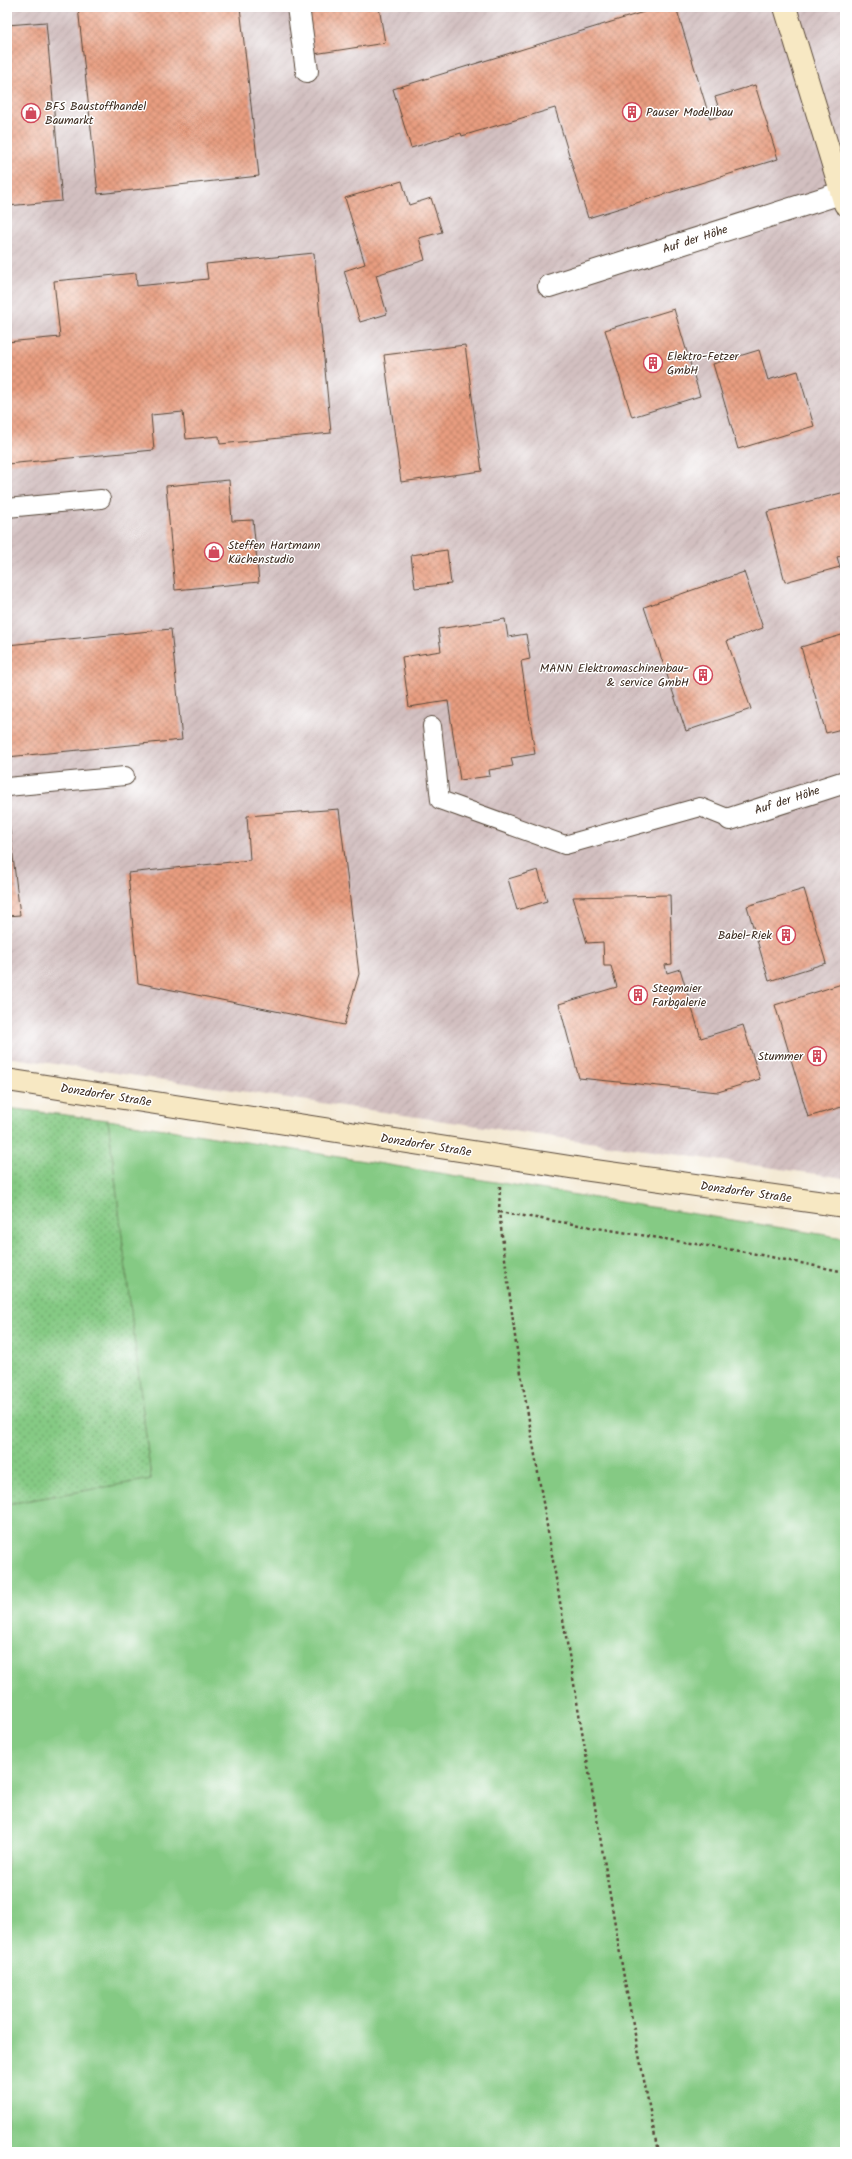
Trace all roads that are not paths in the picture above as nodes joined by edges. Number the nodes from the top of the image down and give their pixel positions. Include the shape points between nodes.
1 (298, 7) edge
2 (785, 7) edge
3 (307, 71) dead end
4 (843, 198) edge
5 (549, 286) dead end
6 (101, 499) dead end
7 (7, 508) edge
8 (432, 726) dead end
9 (125, 776) dead end
10 (845, 782) edge
11 (7, 787) edge
12 (730, 819) joint
13 (7, 1080) edge
14 (845, 1206) edge

1 - 3 street
2 - 4 main road, Auf der Höhe
4 - 5 street, Auf der Höhe
6 - 7 lane
8 - 12 lane via 440,800 565,845 700,807
9 - 11 lane
10 - 12 street, Auf der Höhe
13 - 14 main road, Donzdorfer Straße

